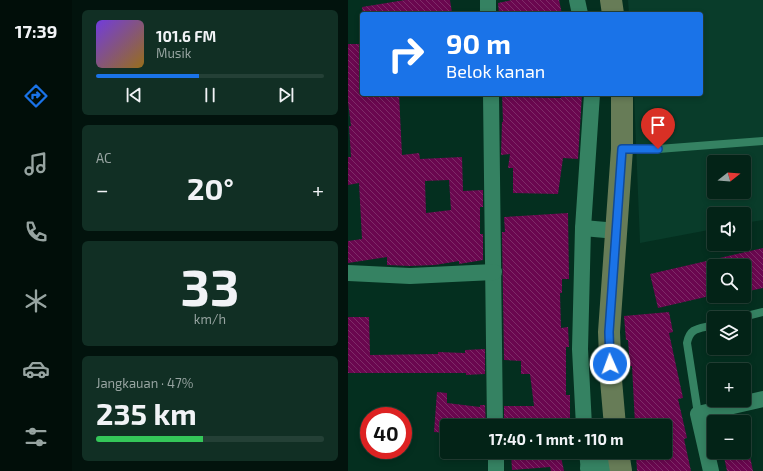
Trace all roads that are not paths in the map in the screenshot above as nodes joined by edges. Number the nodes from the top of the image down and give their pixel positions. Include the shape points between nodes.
1 (488, 0) edge
2 (577, 0) edge
3 (610, 0) edge
4 (488, 12) edge
5 (580, 12) edge
6 (613, 12) edge
7 (491, 96) edge
8 (592, 96) edge
9 (622, 96) edge
10 (763, 141) edge
11 (622, 149) junction
12 (585, 228) junction
13 (613, 230) junction
14 (494, 272) junction
15 (348, 273) edge
16 (763, 312) edge
17 (751, 315) edge
18 (707, 327) edge
19 (763, 399) edge
20 (698, 414) junction
21 (495, 419) edge
22 (584, 419) edge
23 (614, 419) edge
24 (496, 459) edge
25 (619, 462) edge
26 (590, 464) edge
27 (496, 471) edge
28 (711, 471) edge

1 - 4 street
2 - 5 street
3 - 6 street
7 - 14 street
8 - 12 street
9 - 11 street
10 - 11 lane via 658,149
11 - 13 street
12 - 13 street
12 - 22 street via 580,349
13 - 23 street via 609,332
14 - 15 street via 410,276
14 - 21 street
16 - 17 lane
18 - 20 lane via 692,331 688,335 687,343
19 - 20 street
20 - 28 street
24 - 27 street
25 - 26 street

